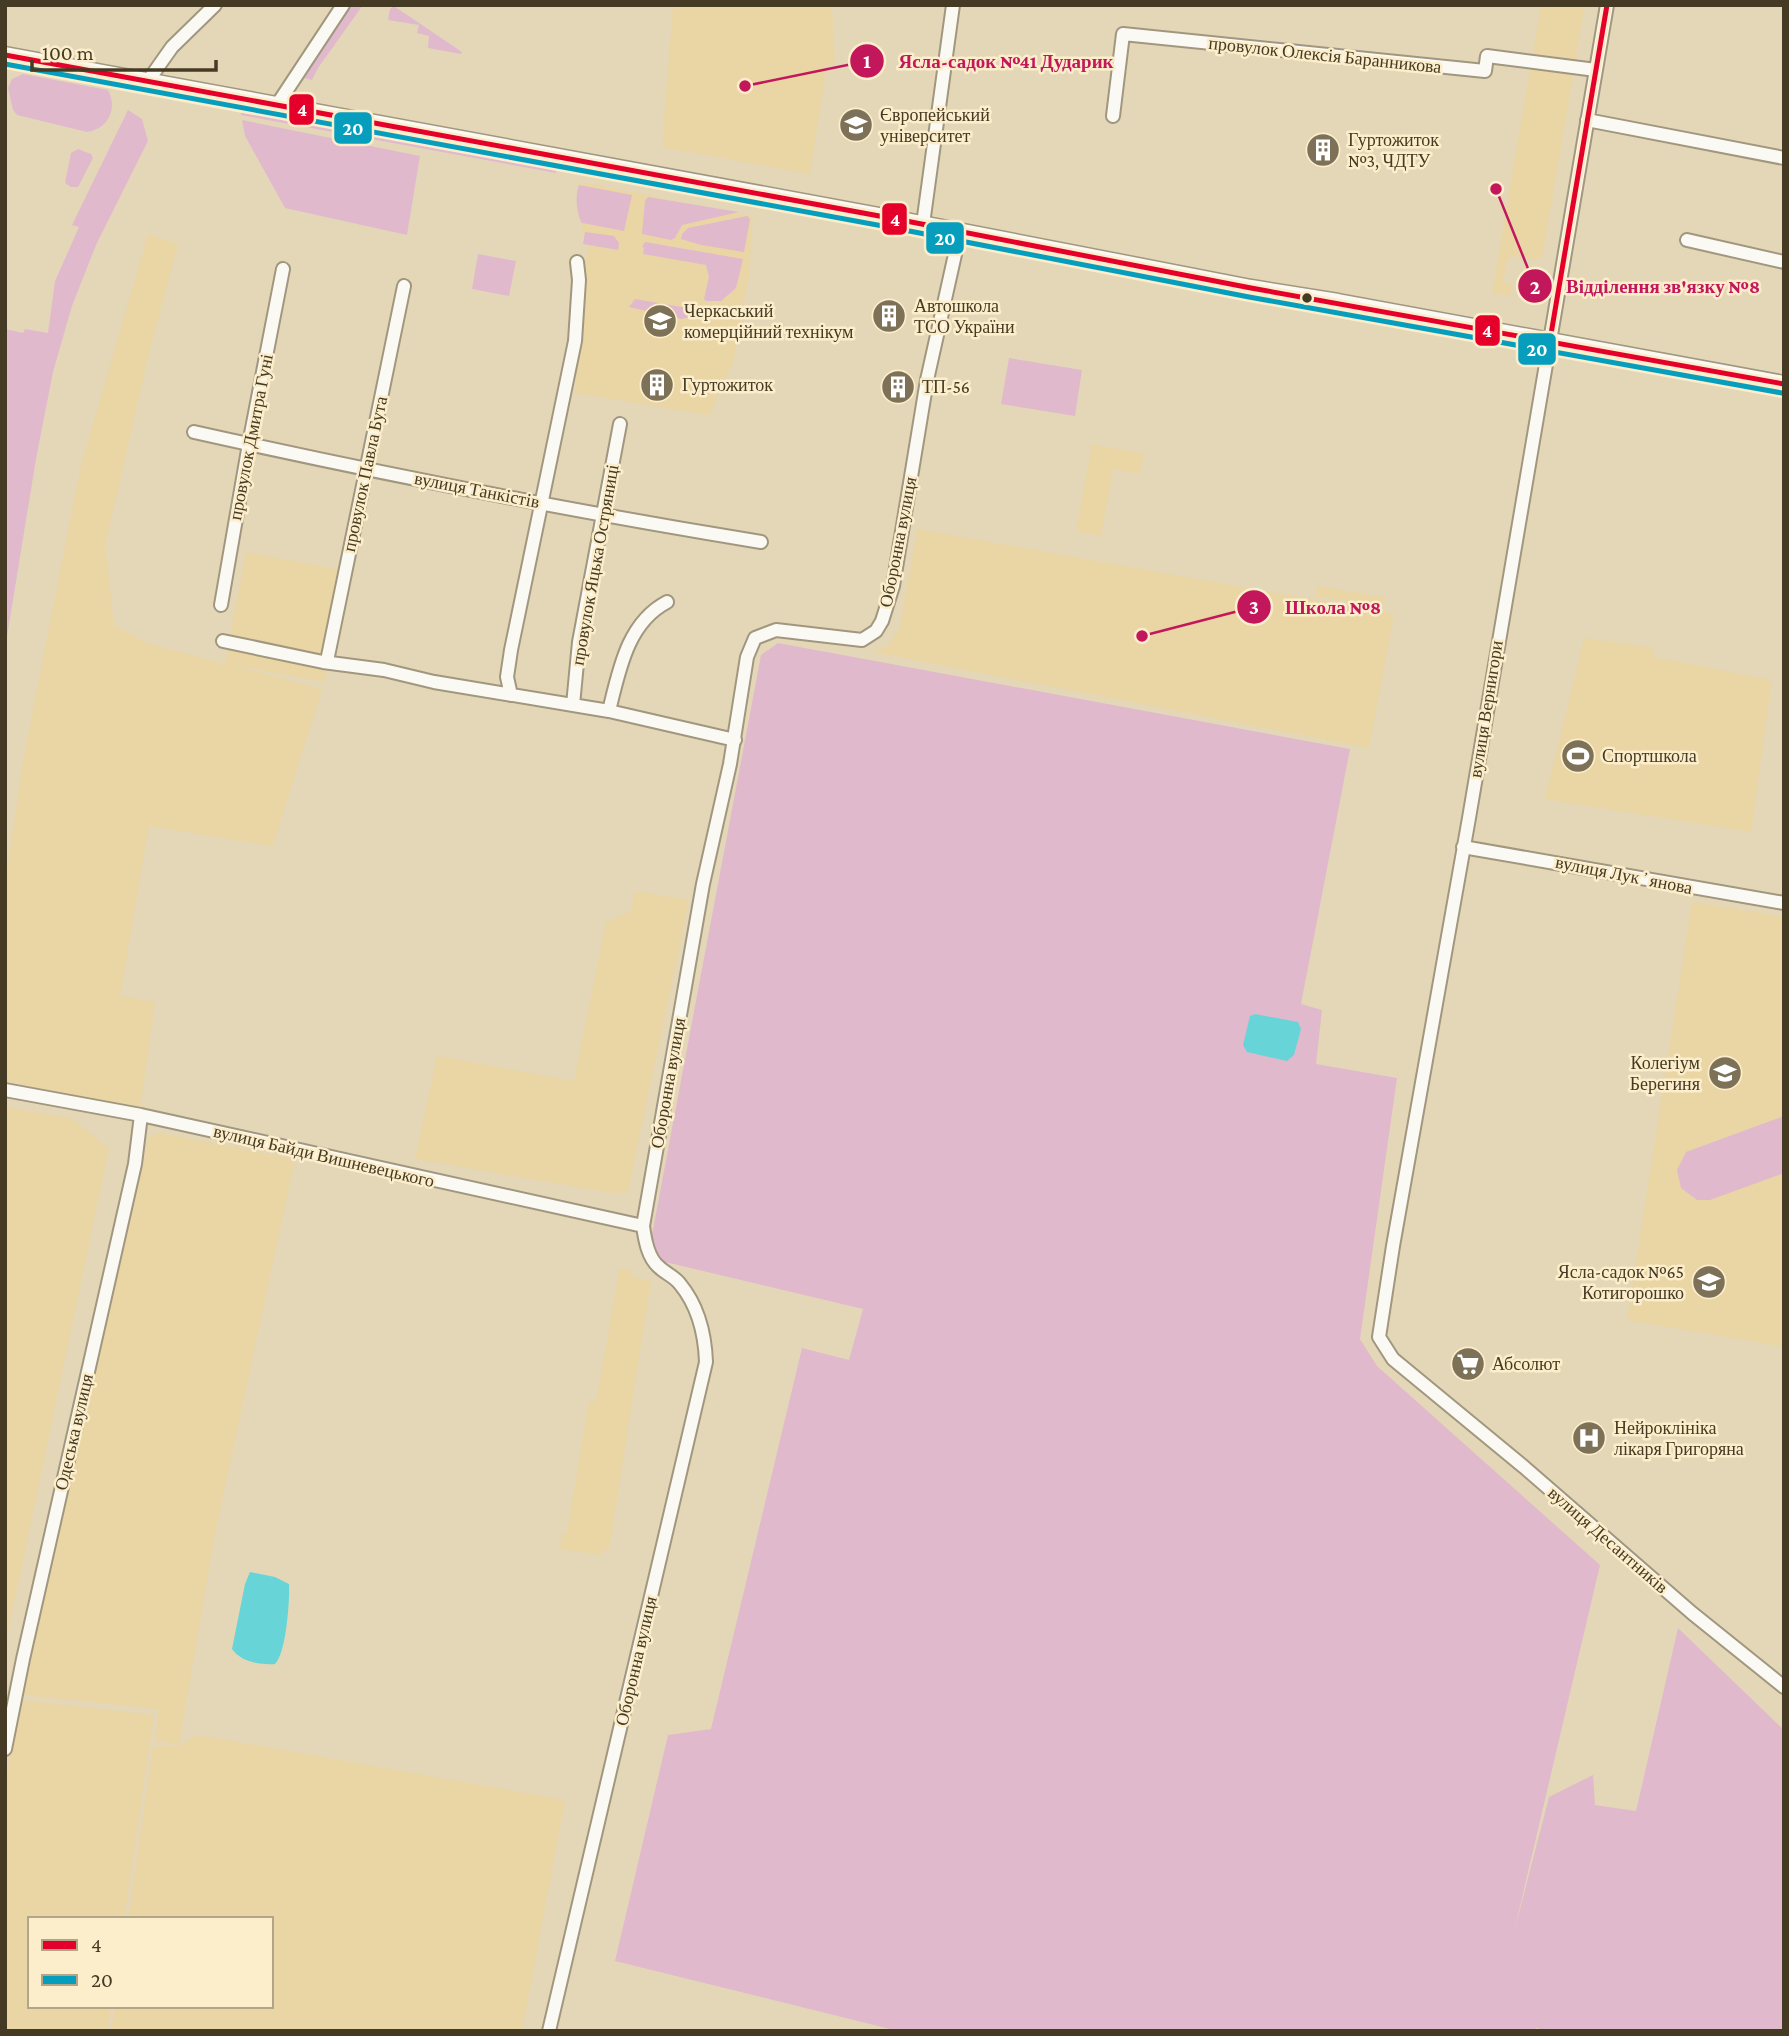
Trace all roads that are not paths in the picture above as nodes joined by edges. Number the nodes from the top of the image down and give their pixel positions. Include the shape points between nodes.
1 (215, 5) edge
2 (344, 5) edge
3 (953, 5) edge
4 (1607, 5) edge
5 (5, 55) edge
6 (1596, 70) junction
7 (148, 80) junction
8 (277, 105) junction
9 (1114, 116) dead end
10 (1587, 120) junction
11 (1784, 158) edge
12 (923, 224) junction
13 (960, 232) junction
14 (1687, 240) dead end
15 (577, 262) dead end
16 (1784, 262) edge
17 (283, 269) dead end
18 (404, 286) dead end
19 (1550, 340) junction
20 (1784, 384) edge
21 (620, 424) dead end
22 (194, 432) dead end
23 (249, 444) junction
24 (366, 468) junction
25 (540, 502) junction
26 (604, 515) junction
27 (761, 542) dead end
28 (667, 602) dead end
29 (220, 605) dead end
30 (223, 641) dead end
31 (327, 662) junction
32 (511, 695) junction
33 (573, 705) junction
34 (610, 711) junction
35 (735, 740) junction
36 (1464, 847) junction
37 (1784, 903) edge
38 (5, 1090) edge
39 (141, 1115) junction
40 (643, 1226) junction
41 (1432, 1392) joint
42 (1784, 1687) edge
43 (5, 1749) edge
44 (550, 2031) edge

1 - 7 street via 172,47
2 - 8 street
3 - 12 street
4 - 6 street, вулиця Вернигори
5 - 7 main road
6 - 9 street, провулок Олексія Баранникова via 1487,56 1485,71 1123,34
6 - 10 street, вулиця Вернигори
7 - 8 main road
8 - 12 main road
10 - 11 street
10 - 19 street, вулиця Вернигори
12 - 13 main road
13 - 19 main road
13 - 35 street, Оборонна вулиця via 927,380 893,586 882,621 862,640 776,630 755,638 747,657
14 - 16 street
15 - 25 street via 575,341
17 - 23 street, провулок Дмитра Гуні
18 - 24 street, провулок Павла Бута
19 - 20 main road
19 - 36 street, вулиця Вернигори
21 - 26 street, провулок Яцька Остряниці
22 - 23 street, вулиця Танкістів
23 - 24 street, вулиця Танкістів
23 - 29 street, провулок Дмитра Гуні
24 - 25 street, вулиця Танкістів
24 - 31 street, провулок Павла Бута
25 - 26 street, вулиця Танкістів
25 - 32 street via 507,677
26 - 27 street, вулиця Танкістів
26 - 33 street, провулок Яцька Остряниці via 579,642
28 - 34 street via 646,617 629,645
30 - 31 street
31 - 32 street
32 - 33 street
33 - 34 street
34 - 35 street
35 - 40 street, Оборонна вулиця via 701,892
36 - 37 street, вулиця Лукʼянова
36 - 41 street, вулиця Вернигори via 1379,1337 1387,1353
38 - 39 street, вулиця Байди Вишневецького
39 - 40 street, вулиця Байди Вишневецького
39 - 43 street, Одеська вулиця via 135,1164
40 - 44 street, Оборонна вулиця via 655,1264 680,1283 695,1308 706,1343 706,1362
41 - 42 street, вулиця Десантників

